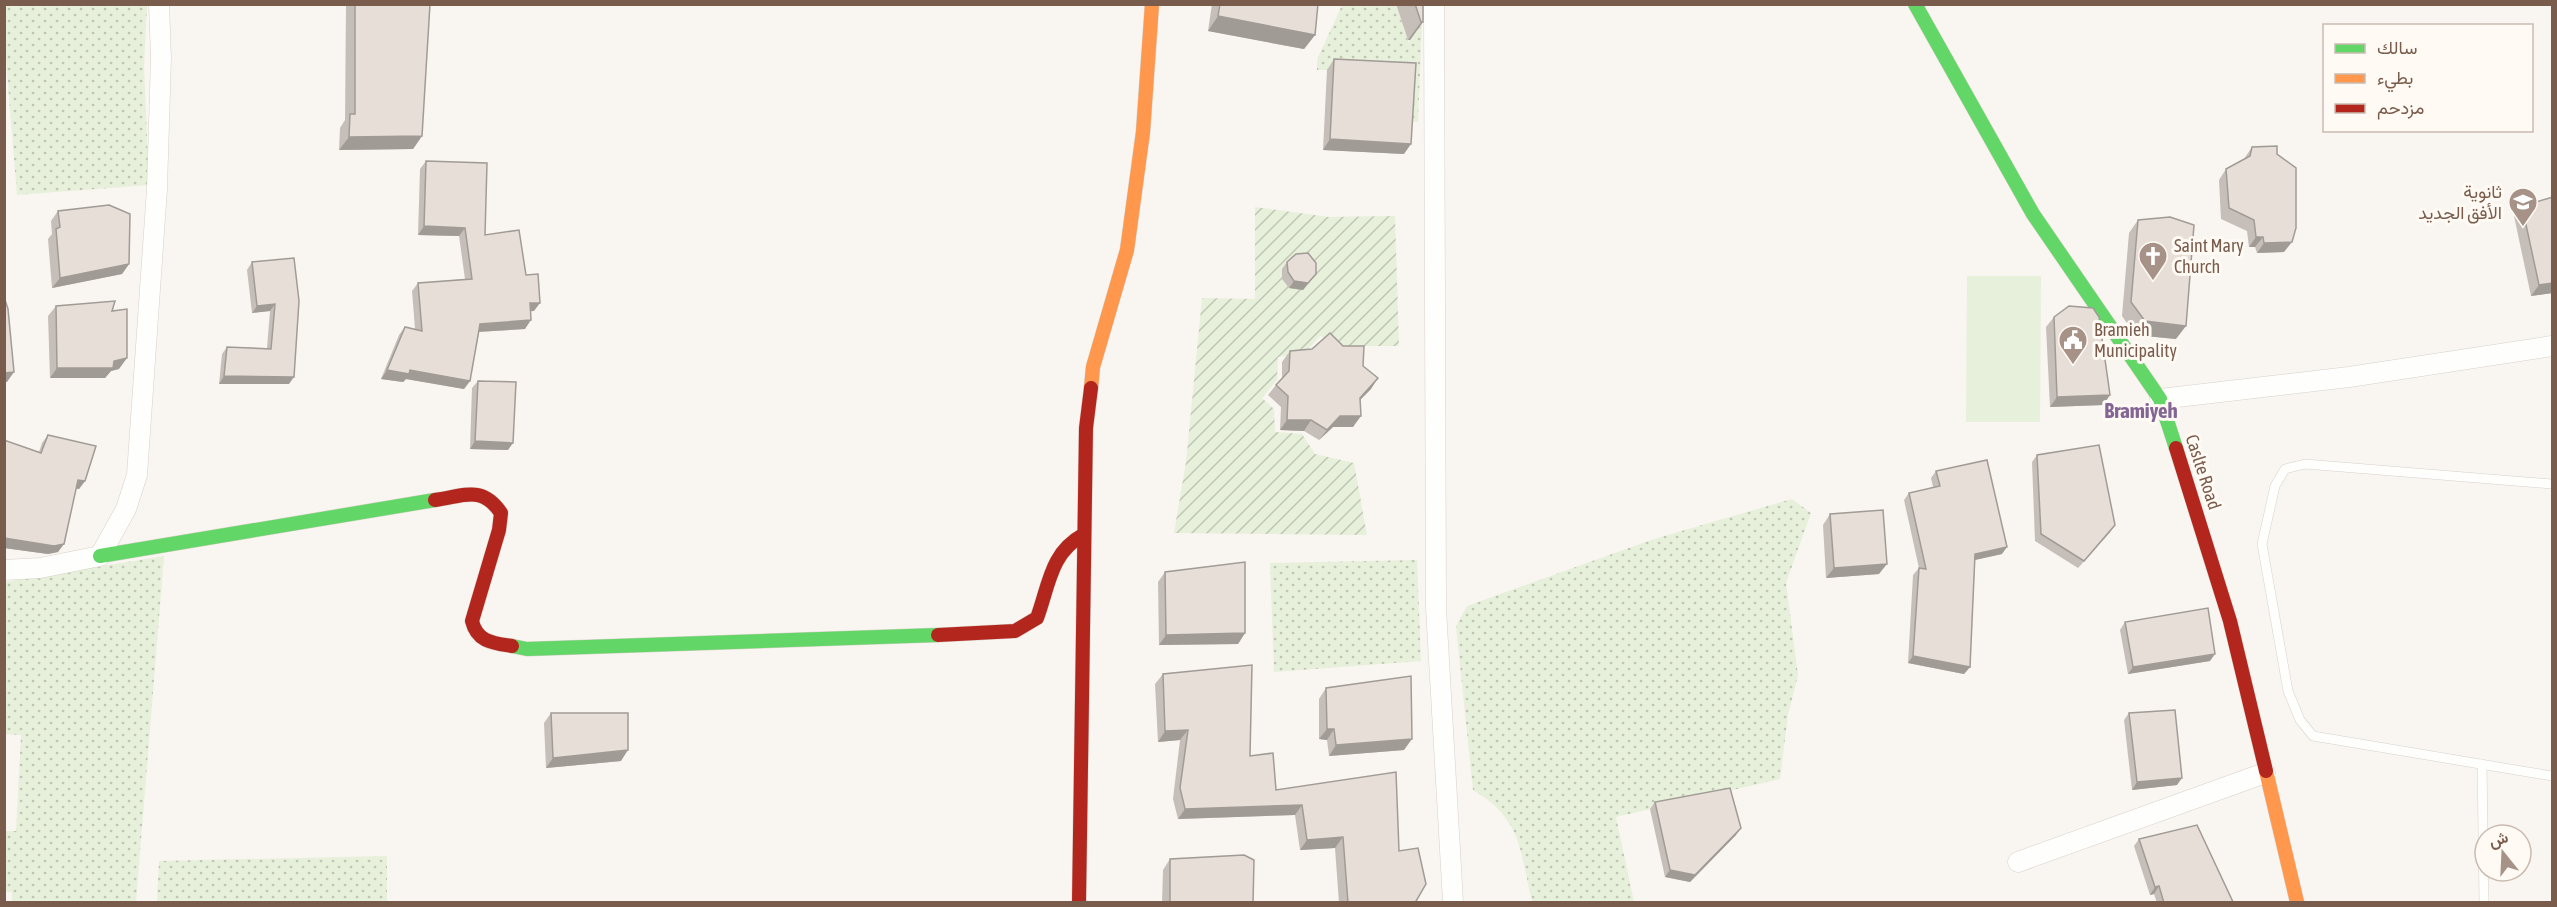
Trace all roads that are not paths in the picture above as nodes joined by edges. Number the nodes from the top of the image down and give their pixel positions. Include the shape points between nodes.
1 (159, 4) edge
2 (1152, 4) edge
3 (1434, 4) edge
4 (1915, 4) edge
5 (2553, 346) edge
6 (2160, 399) junction
7 (2553, 484) edge
8 (1083, 535) junction
9 (100, 556) junction
10 (4, 570) edge
11 (2482, 764) junction
12 (2265, 773) junction
13 (2553, 776) edge
14 (2018, 862) dead end
15 (1079, 903) edge
16 (1453, 903) edge
17 (2297, 903) edge
18 (2484, 903) edge

1 - 9 street via 157,189 137,475 126,509
2 - 8 street via 1143,132 1127,249 1098,348 1090,391
3 - 16 street via 1436,608
4 - 6 street, Caslte Road via 2033,214
5 - 6 street via 2349,377
6 - 12 street, Caslte Road via 2230,621
7 - 11 lane via 2305,464 2284,469 2275,486 2262,544 2288,691 2300,720 2313,736
8 - 9 street via 1069,540 1056,557 1037,618 1015,631 526,650 484,641 474,630 474,614 500,530 501,513 497,504 479,494
8 - 15 street
9 - 10 street via 40,568
11 - 13 lane
11 - 18 lane
12 - 14 street
12 - 17 street, Caslte Road

